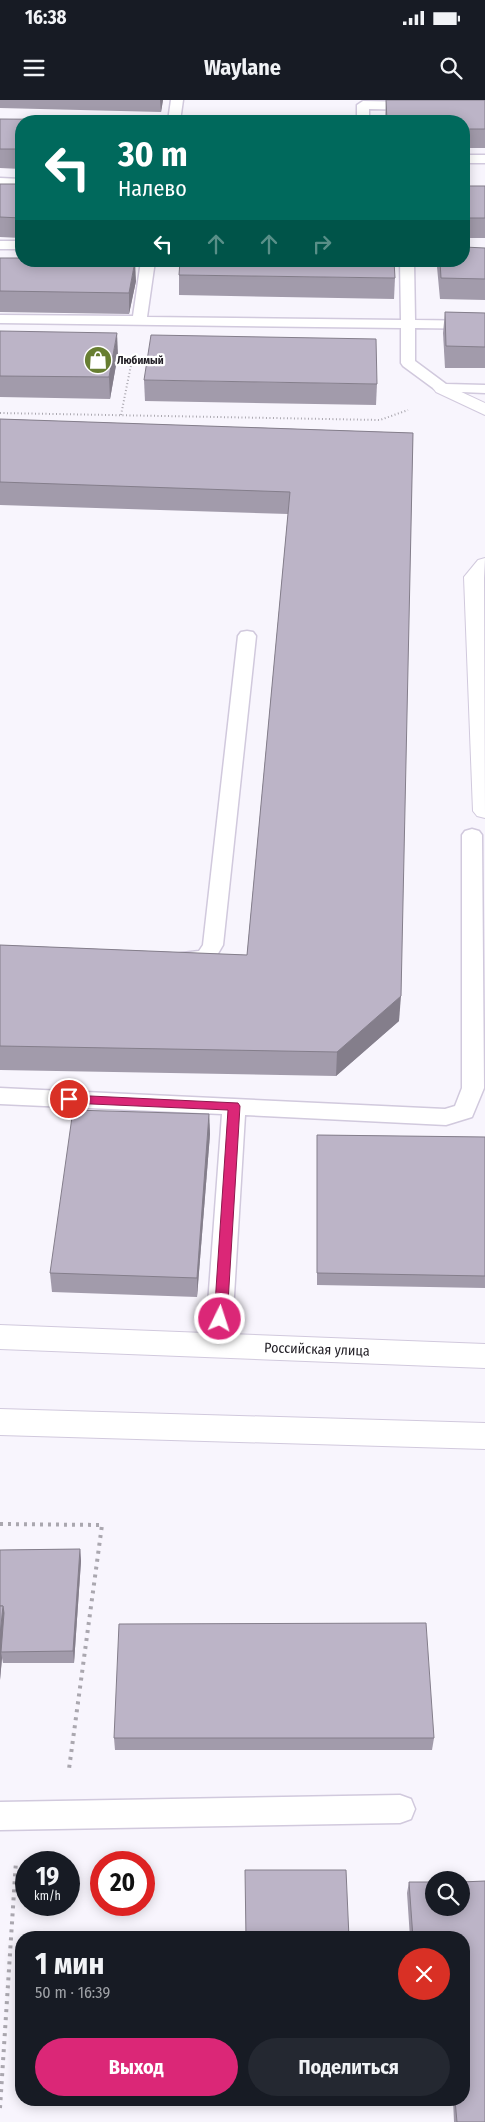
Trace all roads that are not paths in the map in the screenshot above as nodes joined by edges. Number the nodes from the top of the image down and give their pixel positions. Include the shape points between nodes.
1 (177, 100) edge
2 (430, 106) edge
3 (175, 115) edge
4 (363, 115) edge
5 (470, 159) edge
6 (485, 159) edge
7 (0, 182) edge
8 (15, 183) edge
9 (0, 245) edge
10 (15, 246) edge
11 (147, 267) edge
12 (407, 267) edge
13 (0, 319) edge
14 (139, 320) junction
15 (408, 324) junction
16 (485, 325) edge
17 (442, 388) junction
18 (485, 389) edge
19 (485, 410) edge
20 (481, 572) edge
21 (247, 636) dead end
22 (485, 811) edge
23 (472, 835) dead end
24 (167, 958) edge
25 (0, 1096) edge
26 (234, 1106) junction
27 (0, 1337) edge
28 (218, 1345) junction
29 (485, 1356) edge
30 (0, 1422) edge
31 (485, 1436) edge
32 (400, 1809) dead end
33 (9, 1816) edge

1 - 3 lane
2 - 4 lane via 363,105
5 - 6 lane
7 - 8 lane
9 - 10 lane
11 - 14 lane
12 - 15 lane
13 - 14 lane
14 - 15 lane
15 - 16 lane
15 - 17 lane via 408,362
17 - 18 lane
17 - 19 main road
20 - 22 main road
21 - 24 lane via 213,945 206,957
23 - 26 lane via 473,1088 464,1111 446,1117
25 - 26 lane
26 - 28 lane
27 - 28 main road, Российская улица
28 - 29 main road, Российская улица
30 - 31 main road
32 - 33 lane

